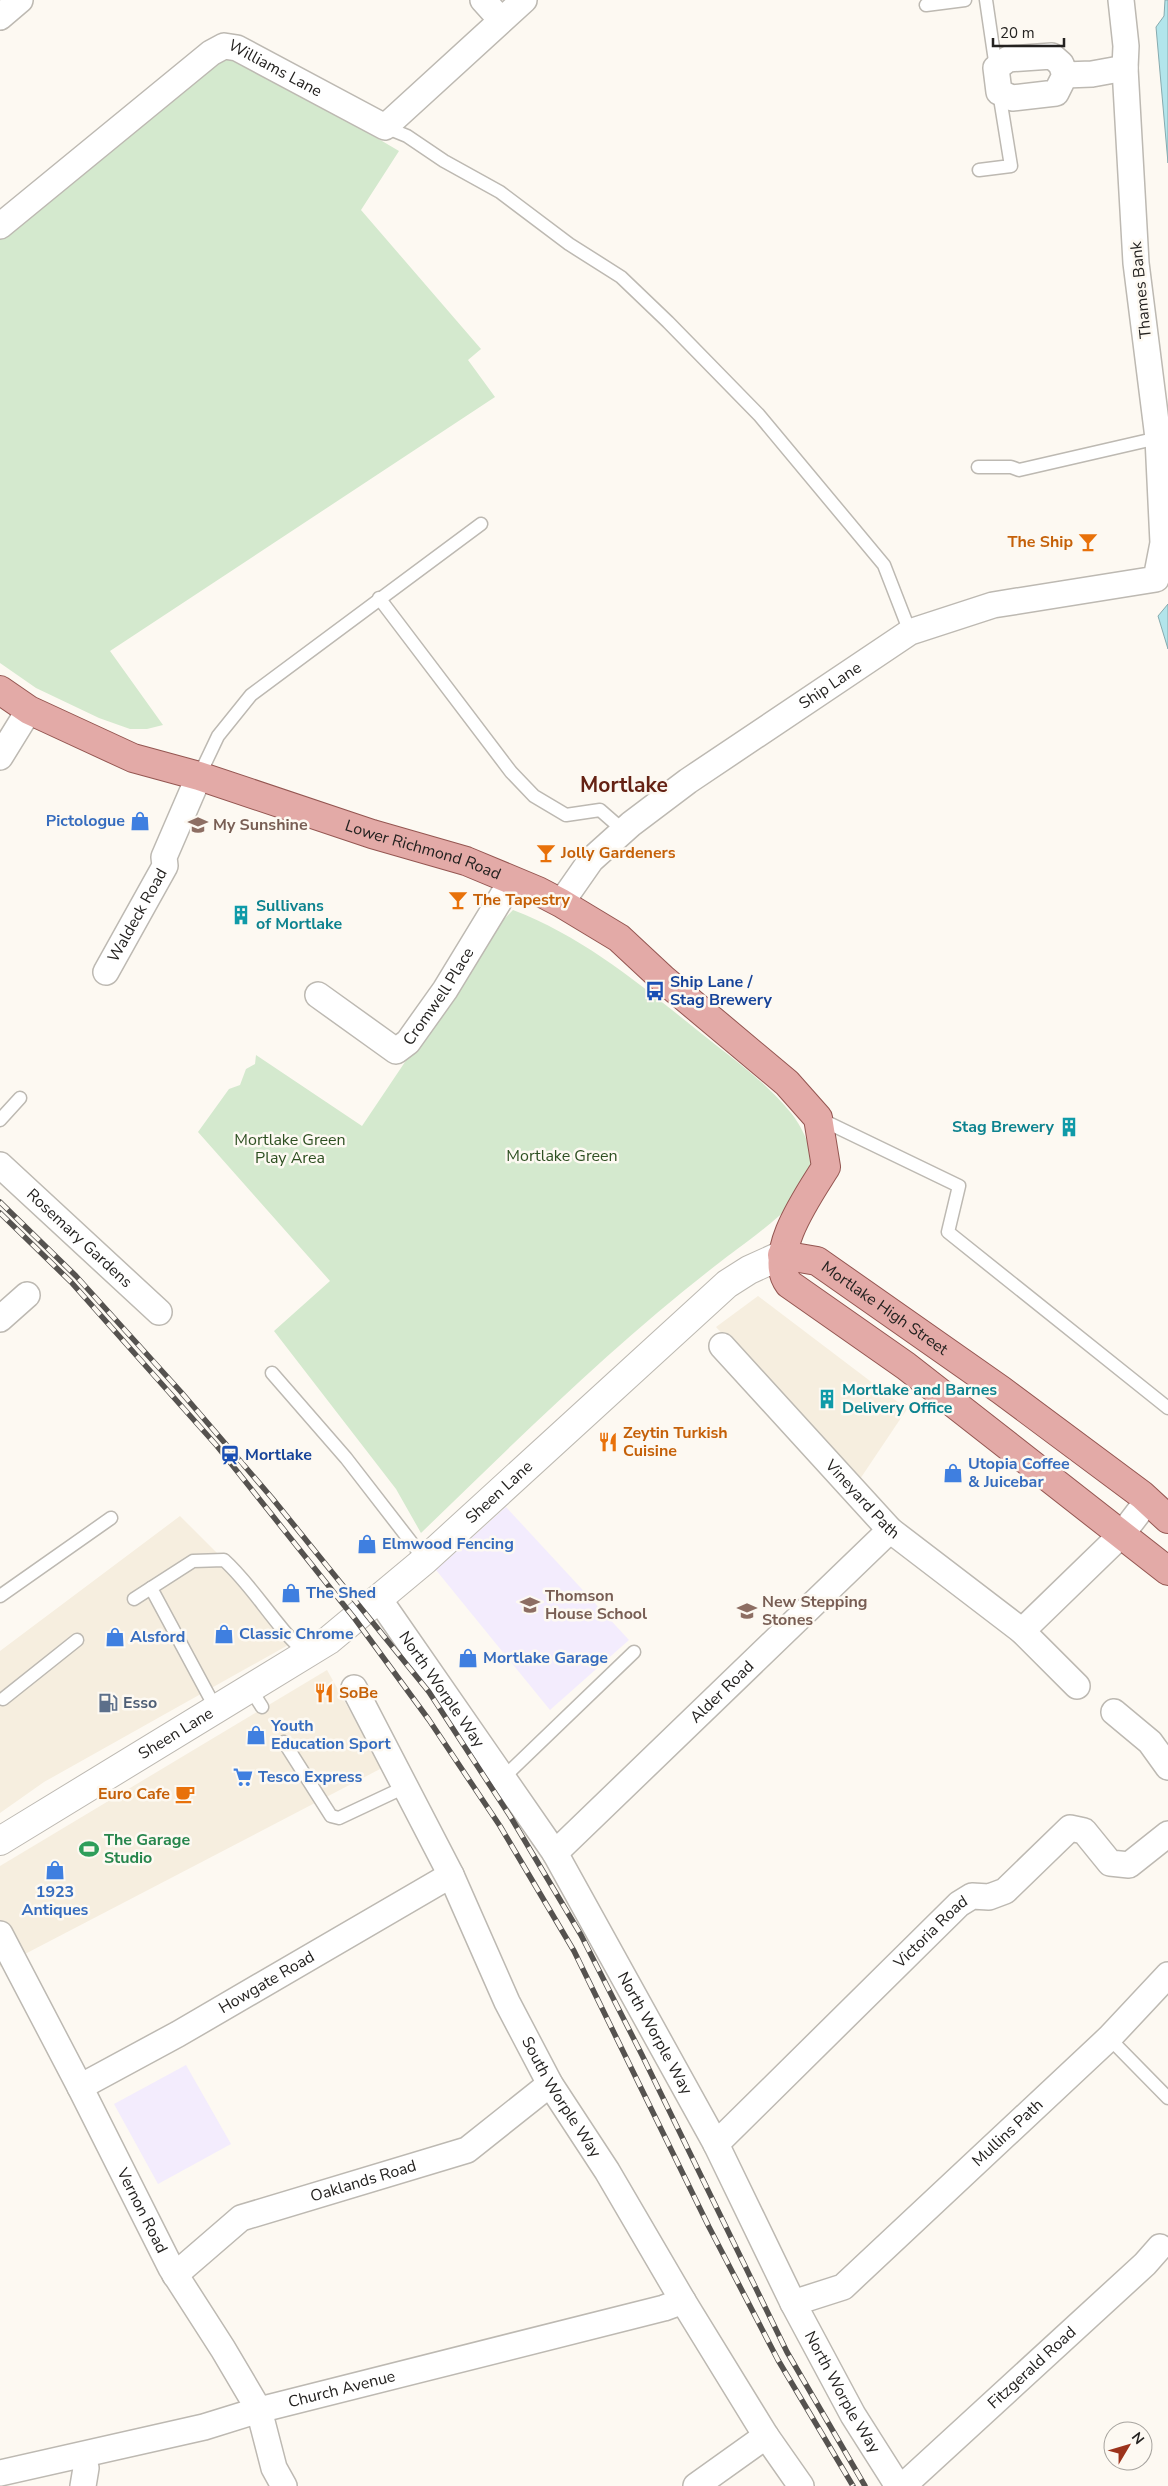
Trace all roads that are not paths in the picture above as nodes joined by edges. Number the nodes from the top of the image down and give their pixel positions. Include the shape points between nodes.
1 (20, 0) edge
2 (483, 0) edge
3 (524, 0) edge
4 (966, 0) edge
5 (986, 0) edge
6 (1121, 0) edge
7 (926, 5) dead end
8 (0, 17) edge
9 (500, 20) junction
10 (1124, 68) junction
11 (1065, 75) junction
12 (997, 80) junction
13 (385, 127) junction
14 (979, 170) dead end
15 (0, 226) edge
16 (1158, 438) junction
17 (978, 467) dead end
18 (481, 524) dead end
19 (1156, 580) joint
20 (379, 598) junction
21 (910, 632) junction
22 (0, 690) edge
23 (29, 710) junction
24 (0, 757) edge
25 (199, 776) junction
26 (621, 833) junction
27 (512, 880) junction
28 (561, 903) junction
29 (106, 972) dead end
30 (318, 995) dead end
31 (20, 1098) dead end
32 (818, 1118) junction
33 (0, 1120) edge
34 (0, 1165) edge
35 (782, 1255) junction
36 (27, 1295) dead end
37 (159, 1312) dead end
38 (0, 1319) edge
39 (722, 1346) dead end
40 (272, 1373) dead end
41 (1168, 1408) edge
42 (1148, 1500) junction
43 (111, 1518) dead end
44 (1168, 1519) edge
45 (890, 1530) junction
46 (1122, 1534) junction
47 (426, 1560) junction
48 (1168, 1571) edge
49 (151, 1588) junction
50 (0, 1596) edge
51 (134, 1599) dead end
52 (379, 1599) junction
53 (1022, 1631) junction
54 (78, 1640) dead end
55 (634, 1652) dead end
56 (307, 1654) junction
57 (1077, 1686) dead end
58 (354, 1688) dead end
59 (3, 1699) dead end
60 (216, 1709) junction
61 (1114, 1712) dead end
62 (284, 1742) dead end
63 (1168, 1767) edge
64 (503, 1778) junction
65 (405, 1787) junction
66 (1168, 1834) edge
67 (0, 1842) edge
68 (555, 1853) junction
69 (452, 1875) junction
70 (0, 1934) edge
71 (1168, 1975) edge
72 (1109, 2038) junction
73 (550, 2084) junction
74 (80, 2087) junction
75 (1168, 2098) edge
76 (716, 2144) junction
77 (1160, 2247) dead end
78 (175, 2276) junction
79 (683, 2301) junction
80 (793, 2303) junction
81 (259, 2410) junction
82 (766, 2436) junction
83 (82, 2456) junction
84 (0, 2473) edge
85 (83, 2486) edge
86 (284, 2486) edge
87 (696, 2486) edge
88 (801, 2486) edge
89 (898, 2486) edge
90 (903, 2486) edge

1 - 8 street
2 - 9 street
3 - 9 street
4 - 7 lane
5 - 12 lane
6 - 10 street, Thames Bank via 1126,46
9 - 13 street
10 - 11 street
10 - 16 street, Thames Bank via 1136,263
11 - 12 street via 1056,93 1012,98
11 - 12 street via 1061,64 1052,56 1008,59
12 - 14 lane via 1011,166
13 - 15 street, Williams Lane via 237,48 224,46 211,53
13 - 21 lane via 407,136 500,192 569,244 621,277 668,322 759,414 884,565
16 - 17 lane via 1019,470
16 - 19 street, Thames Bank via 1163,543
18 - 20 lane
19 - 21 street, Ship Lane via 993,605
20 - 25 lane via 252,696 218,736
20 - 26 lane via 511,772 534,796 566,815 600,810
21 - 26 street, Ship Lane via 688,781
22 - 23 main road, Lower Richmond Road
23 - 24 street
23 - 25 main road, Lower Richmond Road via 133,758
25 - 27 main road, Lower Richmond Road via 372,834 466,861
25 - 29 street, Waldeck Road via 164,856 165,866
26 - 28 street, Ship Lane via 591,860
27 - 28 main road, Lower Richmond Road
27 - 30 street, Cromwell Place via 445,990 408,1042 396,1051
28 - 32 main road, Lower Richmond Road via 619,938 788,1083
31 - 33 lane
32 - 35 main road via 826,1167 800,1211
32 - 41 lane via 959,1186 948,1232
34 - 37 street, Rosemary Gardens
35 - 42 main road, Mortlake High Street via 817,1261 1001,1390
35 - 46 main road via 784,1276 789,1284 906,1366
35 - 47 main road, Sheen Lane via 726,1284
36 - 38 street
39 - 45 street, Vineyard Path
40 - 47 lane via 346,1458
42 - 44 main road, Mortlake High Street
42 - 46 street
43 - 50 lane
45 - 53 street, Vineyard Path
45 - 68 street, Alder Road
46 - 48 main road
46 - 53 street
47 - 52 main road, Sheen Lane
49 - 51 lane
49 - 56 lane via 193,1561 224,1560 292,1642
49 - 60 lane
52 - 56 main road, Sheen Lane
52 - 64 street, North Worple Way
53 - 57 street, Vineyard Path
54 - 59 lane
55 - 64 lane
56 - 60 main road, Sheen Lane via 256,1698
58 - 65 street, South Worple Way
60 - 67 main road, Sheen Lane
61 - 63 street via 1150,1742
62 - 65 lane via 331,1816 339,1818
64 - 68 street, North Worple Way
65 - 69 street, South Worple Way
66 - 76 street, Victoria Road via 1129,1865 1110,1863 1084,1831 1070,1828 1005,1891 989,1897 972,1896 959,1904
68 - 76 street, North Worple Way
69 - 73 street, South Worple Way via 507,2002
69 - 74 street, Howgate Road
70 - 74 street, Vernon Road
71 - 72 street, Mullins Path
72 - 75 lane
72 - 80 street, Mullins Path via 842,2287
73 - 78 street, Oaklands Road via 467,2150 241,2218
73 - 79 street, South Worple Way via 607,2171
74 - 78 street, Vernon Road
76 - 80 street, North Worple Way
77 - 90 street, Fitzgerald Road
78 - 81 street, Vernon Road
79 - 81 street, Church Avenue
79 - 82 street, South Worple Way
80 - 89 street, North Worple Way via 853,2415
81 - 83 street, Church Avenue via 204,2427
81 - 86 street, Vernon Road via 274,2468
82 - 87 street
82 - 88 street, South Worple Way
83 - 84 street, Church Avenue
83 - 85 street via 86,2468

